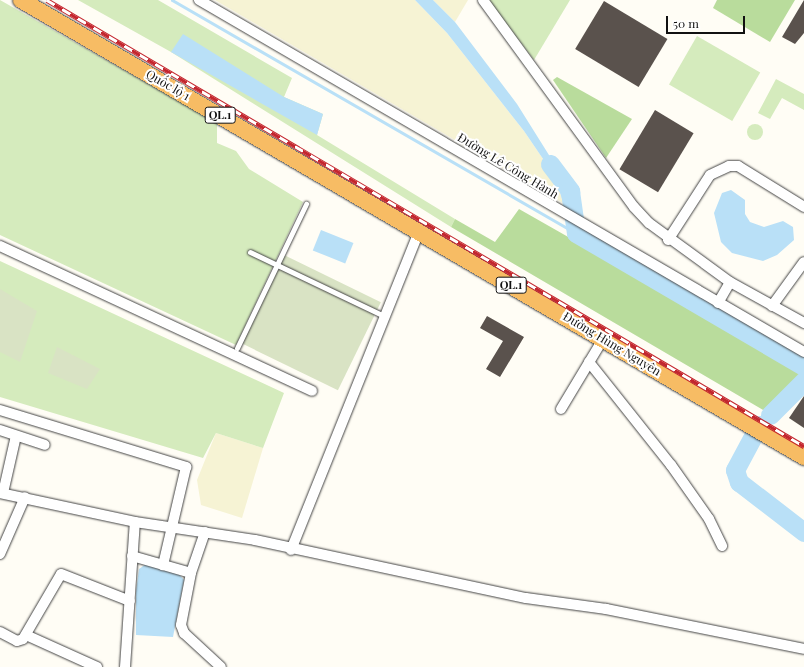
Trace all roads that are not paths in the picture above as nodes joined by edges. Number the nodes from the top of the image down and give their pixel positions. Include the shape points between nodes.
1 (21, 0) edge
2 (199, 0) edge
3 (483, 0) edge
4 (306, 204) dead end
5 (804, 207) edge
6 (419, 231) junction
7 (668, 240) junction
8 (0, 246) edge
9 (250, 252) dead end
10 (804, 262) edge
11 (277, 265) junction
12 (730, 282) junction
13 (718, 303) junction
14 (772, 306) junction
15 (384, 316) junction
16 (804, 323) edge
17 (603, 339) junction
18 (236, 348) dead end
19 (804, 352) edge
20 (589, 362) junction
21 (312, 391) dead end
22 (0, 410) edge
23 (562, 410) dead end
24 (0, 430) edge
25 (16, 436) junction
26 (45, 445) dead end
27 (798, 454) edge
28 (2, 493) edge
29 (25, 498) junction
30 (135, 522) junction
31 (172, 527) junction
32 (205, 532) junction
33 (722, 546) dead end
34 (291, 550) junction
35 (0, 554) edge
36 (132, 556) junction
37 (163, 565) junction
38 (191, 573) junction
39 (130, 601) junction
40 (0, 632) edge
41 (26, 635) junction
42 (804, 649) edge
43 (97, 667) edge
44 (125, 667) edge
45 (221, 667) edge

1 - 6 highway, Quốc lộ 1 / QL.1
2 - 13 street, Đường Lê Công Hành via 566,217
3 - 7 street via 634,207
4 - 11 lane
5 - 7 street via 738,166 729,166 710,175
6 - 15 street
6 - 17 highway, Đường Hùng Nguyên / QL.1
7 - 12 street
8 - 21 street
9 - 11 lane
10 - 14 street
11 - 15 lane
11 - 18 lane
12 - 13 street
12 - 14 street
13 - 19 street, Đường Lê Công Hành
14 - 16 street
15 - 34 street
17 - 20 street
17 - 27 highway, Đường Hùng Nguyên / QL.1
20 - 23 street
20 - 33 street via 671,464 709,519
22 - 31 street via 186,467
24 - 25 street
25 - 26 street
25 - 28 street
28 - 29 street
29 - 30 street
29 - 35 street
30 - 31 street
30 - 36 street
31 - 32 street
31 - 37 street
32 - 34 street
32 - 38 street
34 - 42 street via 526,598 614,610
36 - 37 street
36 - 39 street
37 - 38 street
38 - 45 street via 181,625 184,633
39 - 41 street via 61,574 55,578
39 - 44 street
40 - 41 street via 17,641
41 - 43 street

